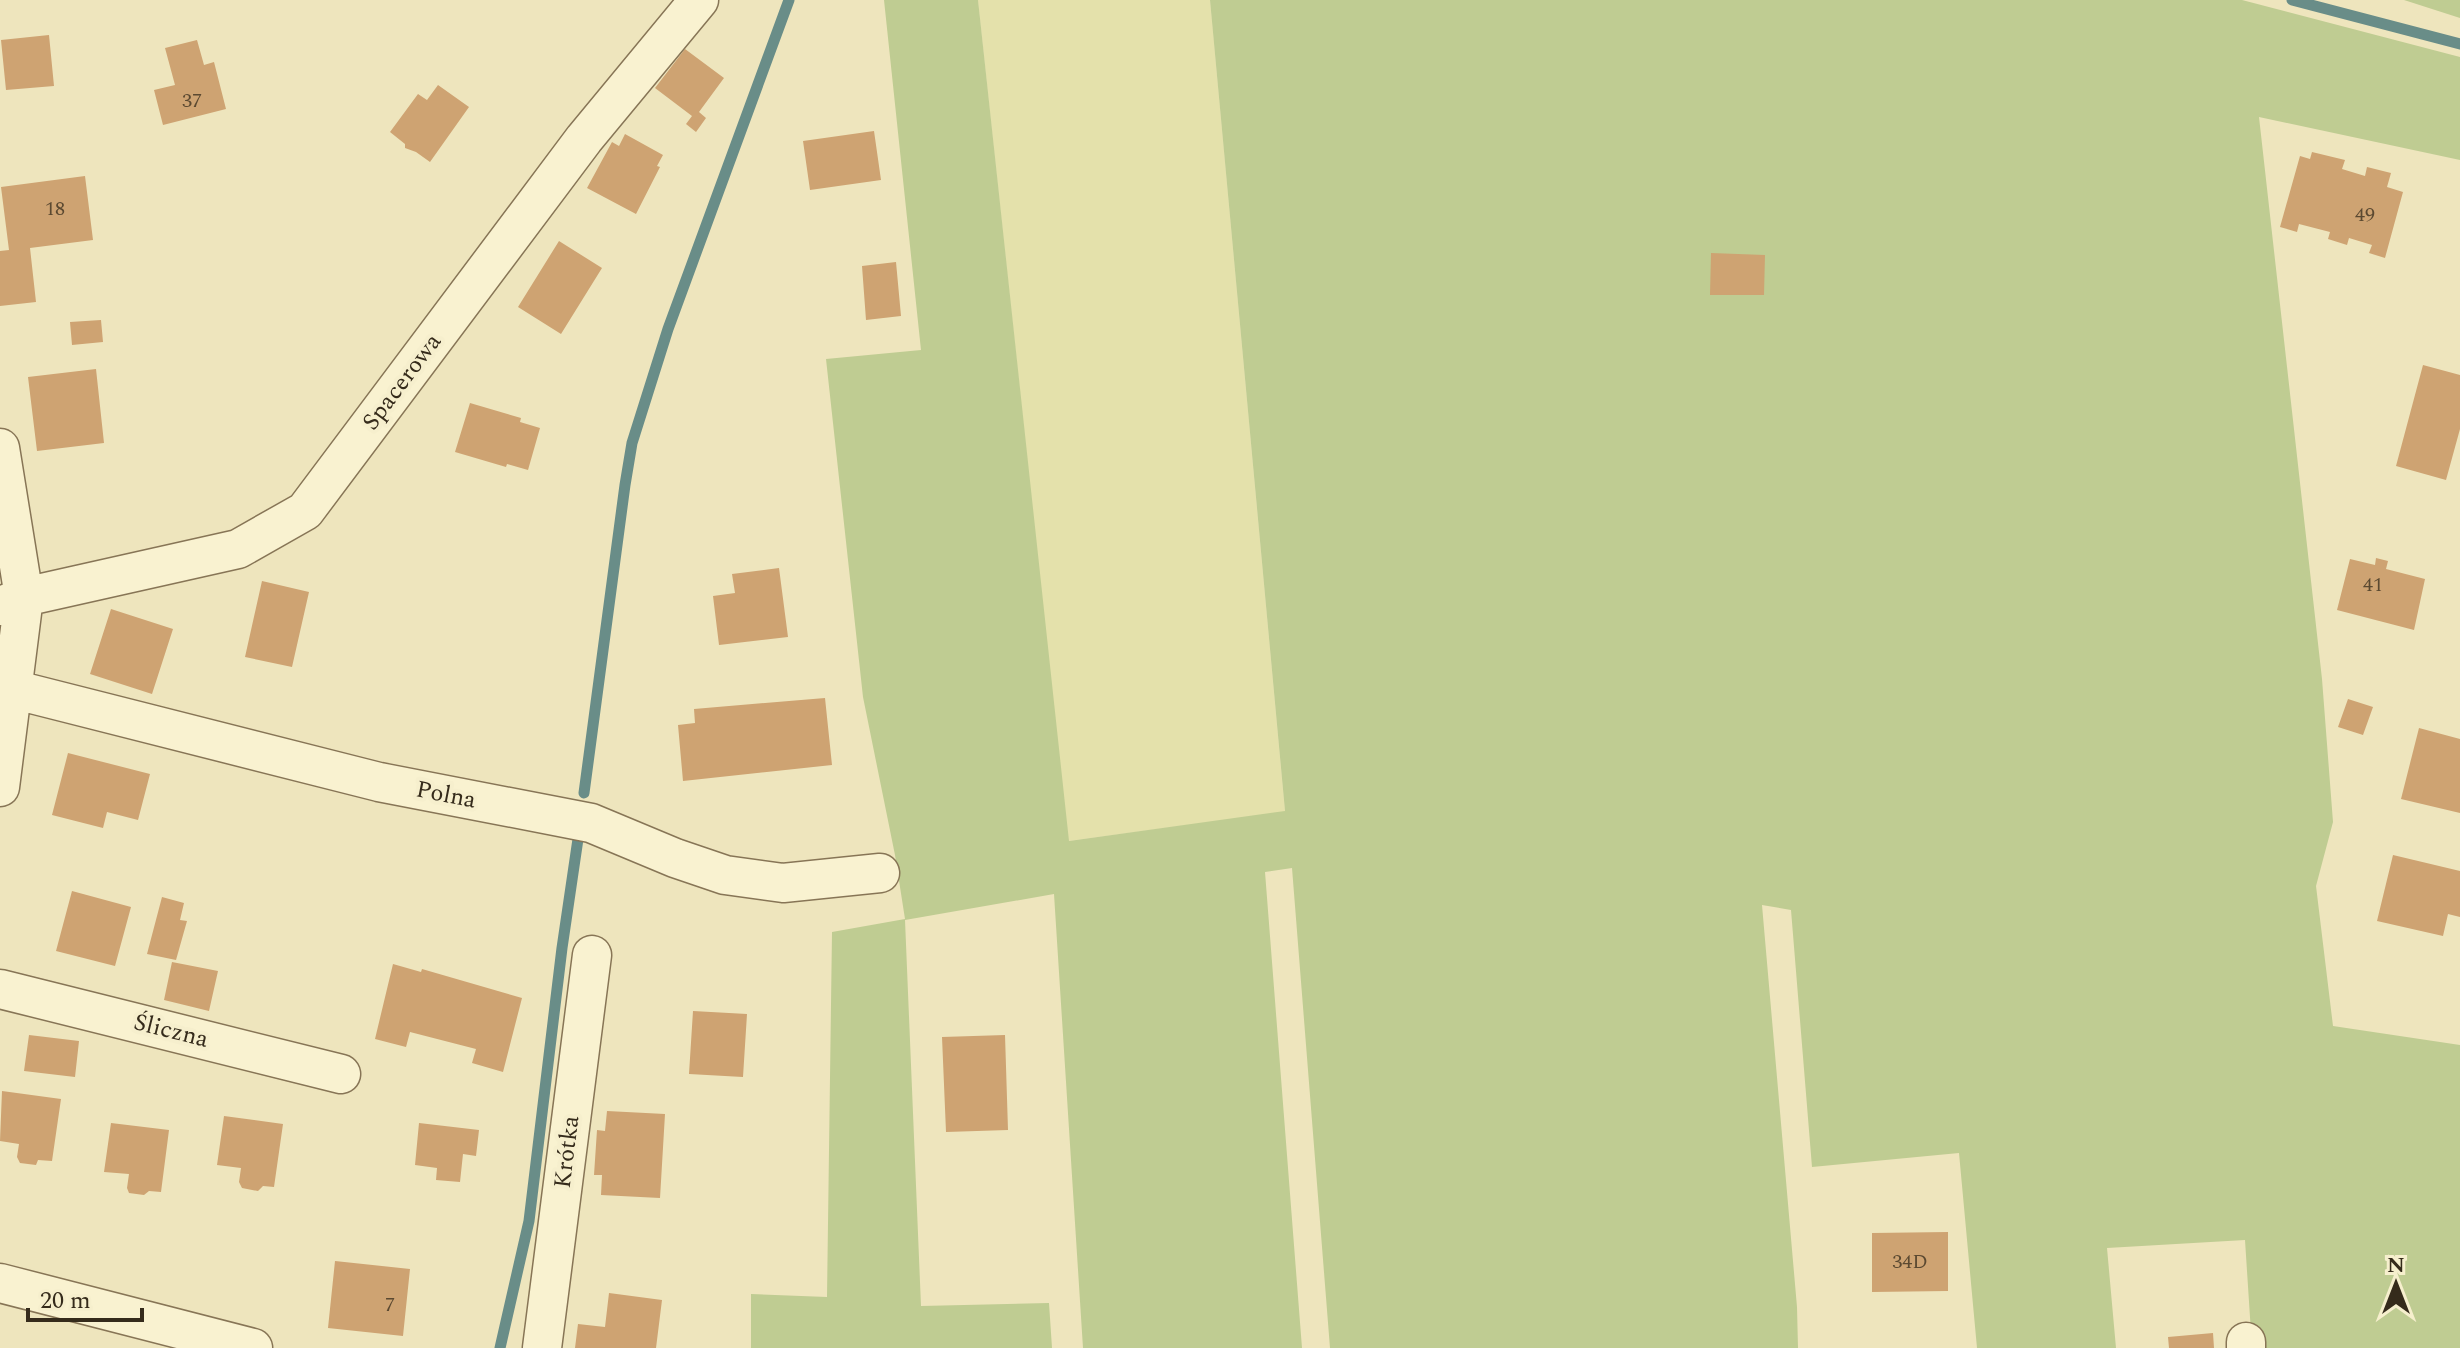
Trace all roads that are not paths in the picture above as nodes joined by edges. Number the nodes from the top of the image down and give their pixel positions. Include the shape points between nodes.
1 (699, 0) edge
2 (0, 448) edge
3 (12, 601) edge
4 (12, 689) junction
5 (0, 787) edge
6 (880, 873) dead end
7 (592, 955) dead end
8 (0, 989) edge
9 (341, 1074) dead end
10 (0, 1283) edge
11 (253, 1348) edge
12 (542, 1348) edge

1 - 3 street, Spacerowa via 584,139 305,511 238,549
2 - 3 street
3 - 4 street
4 - 5 street
4 - 6 street, Polna via 379,782 591,823 725,875 783,883
7 - 12 street, Krótka
8 - 9 street, Śliczna
10 - 11 street

